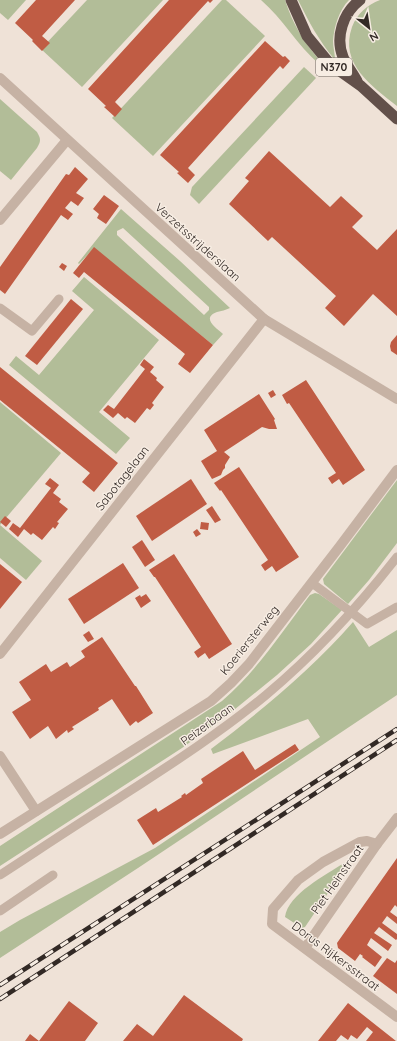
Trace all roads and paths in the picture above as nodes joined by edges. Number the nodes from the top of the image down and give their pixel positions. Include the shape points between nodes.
1 (291, 0) edge
2 (360, 0) edge
3 (0, 78) edge
4 (361, 86) junction
5 (397, 119) edge
6 (67, 140) junction
7 (0, 220) edge
8 (59, 299) dead end
9 (0, 308) edge
10 (264, 319) junction
11 (397, 399) edge
12 (397, 470) edge
13 (397, 556) edge
14 (312, 583) junction
15 (397, 607) edge
16 (351, 612) junction
17 (0, 654) edge
18 (0, 756) edge
19 (36, 811) junction
20 (397, 818) edge
21 (0, 834) edge
22 (377, 844) junction
23 (53, 875) dead end
24 (0, 876) edge
25 (273, 909) joint
26 (0, 911) edge
27 (305, 948) junction
28 (397, 1017) edge

1 - 4 highway, N370 via 312,43 330,64
2 - 4 highway, N370 via 346,15 340,33 340,46 344,59
3 - 6 street, Verzetsstrijderslaan
4 - 5 highway, N370
6 - 7 street
6 - 10 street, Verzetsstrijderslaan
8 - 9 lane via 32,331
10 - 11 street, Verzetsstrijderslaan
10 - 17 street, Sabotagelaan
12 - 14 street, Koeriersterweg
13 - 16 lane, Peizerbaan
14 - 16 lane
14 - 19 street, Koeriersterweg via 249,664 211,701
15 - 16 lane via 367,624
16 - 24 lane, Peizerbaan via 290,674 242,714 164,769
18 - 19 street
19 - 21 street, Koeriersterweg
20 - 22 street, Piet Heinstraat
22 - 25 street, Piet Heinstraat via 360,842 323,862 298,880
22 - 27 street, Piet Heinstraat
23 - 26 lane
25 - 27 street, Dorus Rijkersstraat via 272,924
27 - 28 street, Dorus Rijkersstraat

